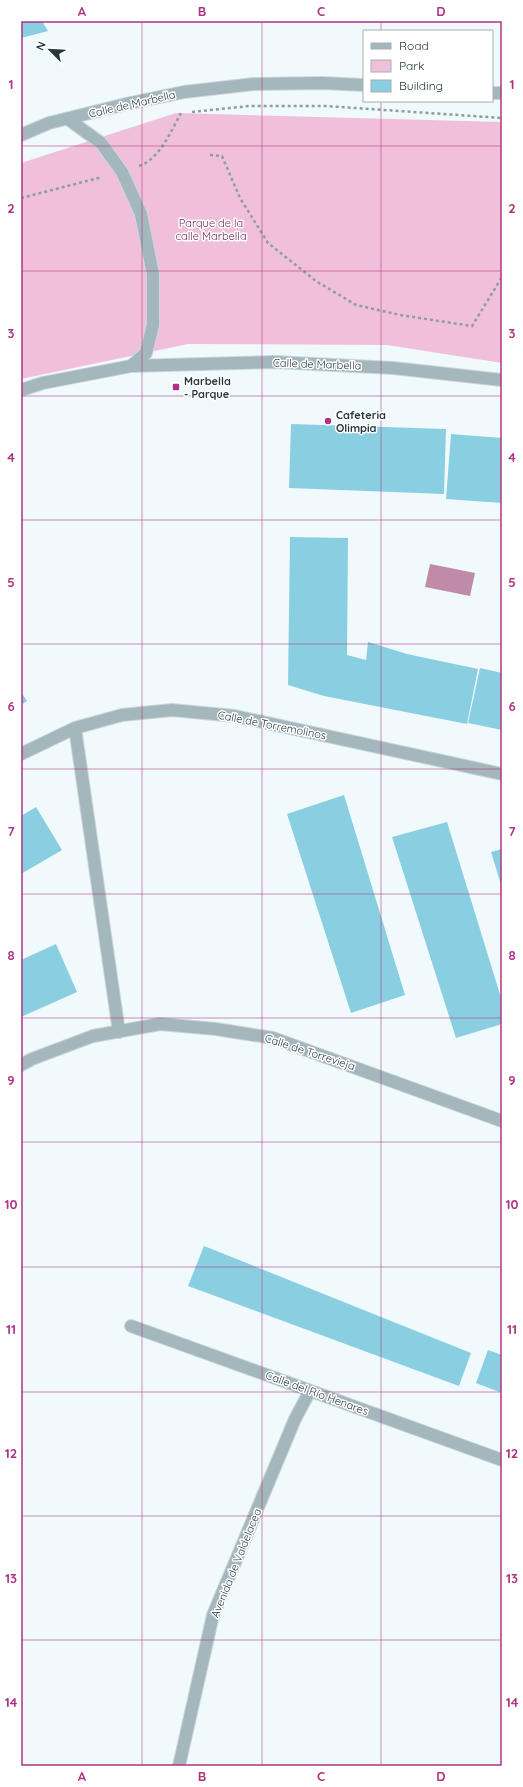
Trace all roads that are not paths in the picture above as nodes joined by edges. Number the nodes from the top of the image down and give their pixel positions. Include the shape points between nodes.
1 (363, 85) edge
2 (68, 119) junction
3 (21, 135) edge
4 (131, 366) junction
5 (502, 380) edge
6 (23, 387) edge
7 (75, 728) junction
8 (21, 754) edge
9 (502, 774) edge
10 (119, 1032) junction
11 (21, 1065) edge
12 (502, 1121) edge
13 (132, 1326) dead end
14 (310, 1391) junction
15 (502, 1460) edge
16 (179, 1766) edge

1 - 2 street, Calle de Marbella via 254,84 184,92
2 - 3 street, Calle de Marbella via 49,123
2 - 4 street, Calle de Marbella via 101,143 122,172 141,214 153,274 153,325 146,353
4 - 5 street, Calle de Marbella via 275,362 393,368
4 - 6 street, Calle de Marbella
7 - 8 street, Calle de Torremolinos
7 - 9 street, Calle de Torremolinos via 122,716 172,710 235,716
7 - 10 street
10 - 11 street, Calle de Torrevieja via 93,1036
10 - 12 street, Calle de Torrevieja via 160,1024 273,1038
13 - 14 street, Calle del Río Henares
14 - 15 street, Calle del Río Henares
14 - 16 street, Avenida de Valdelacea via 295,1419 213,1615

